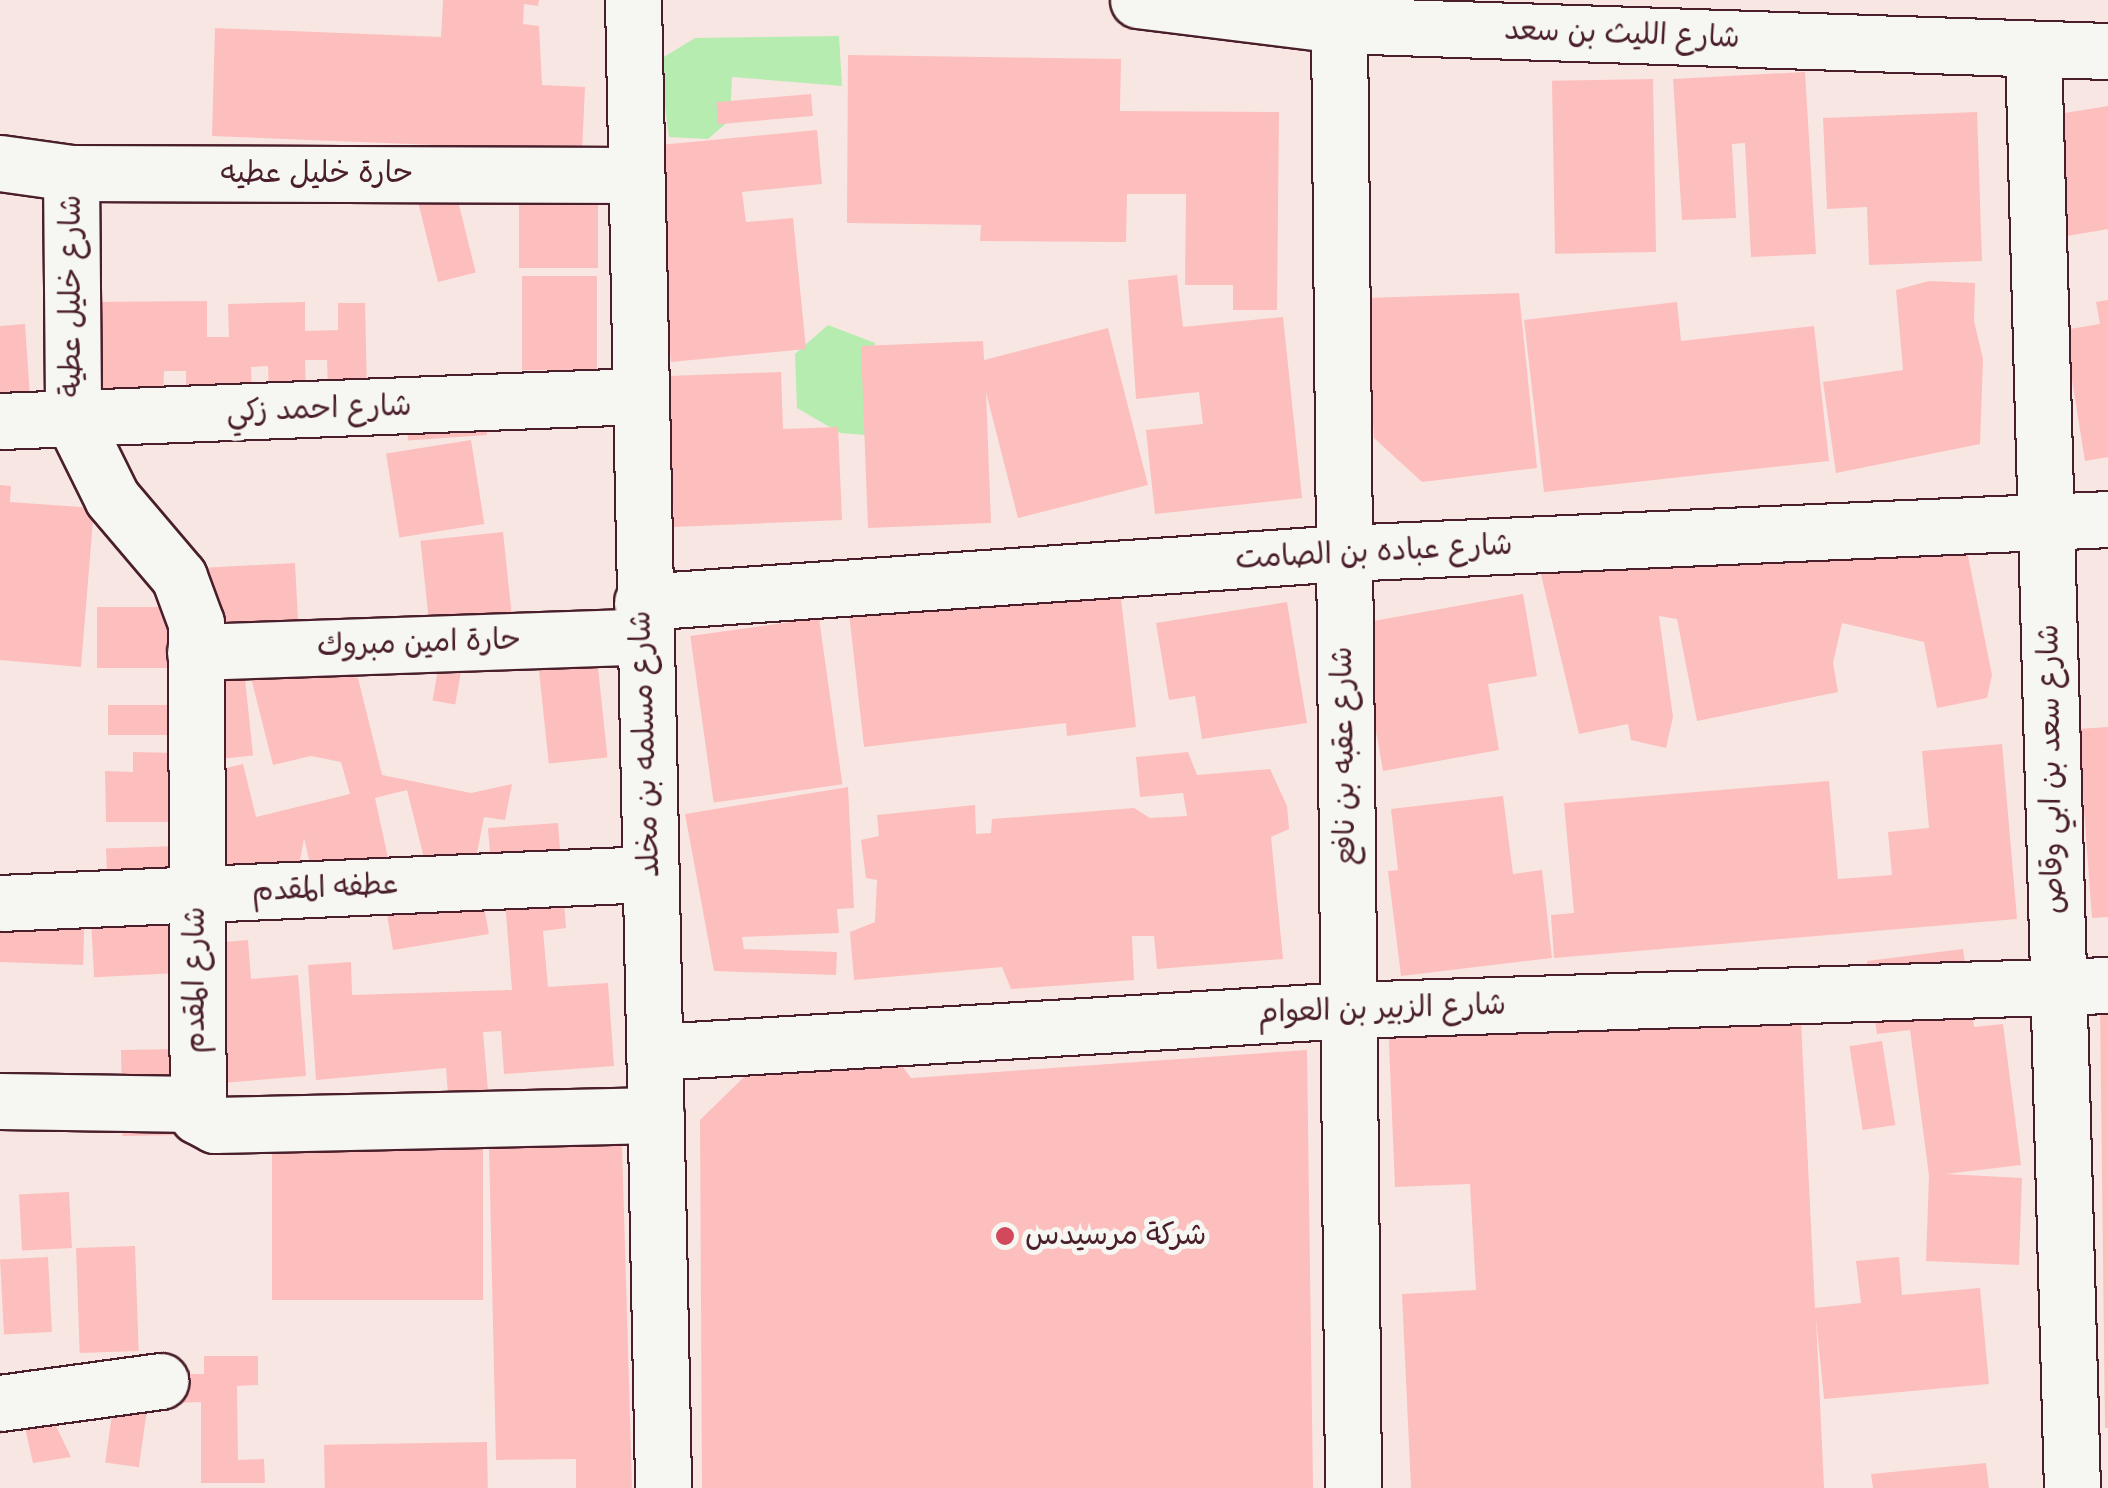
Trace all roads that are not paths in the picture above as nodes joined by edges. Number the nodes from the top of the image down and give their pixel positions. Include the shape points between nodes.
1 (633, 0) edge
2 (1138, 0) edge
3 (1338, 25) junction
4 (2033, 49) junction
5 (2108, 51) edge
6 (0, 163) edge
7 (71, 173) junction
8 (635, 174) junction
9 (638, 396) junction
10 (73, 419) junction
11 (0, 421) edge
12 (2108, 519) edge
13 (2046, 523) junction
14 (1343, 553) junction
15 (642, 619) junction
16 (195, 652) junction
17 (649, 874) junction
18 (196, 895) junction
19 (0, 902) edge
20 (2083, 986) edge
21 (1348, 1010) junction
22 (656, 1052) junction
23 (0, 1101) edge
24 (195, 1104) junction
25 (656, 1116) junction
26 (162, 1381) dead end
27 (0, 1402) edge
28 (664, 1488) edge
29 (1353, 1488) edge
30 (2072, 1488) edge

1 - 8 street, شارع مسلمه بن مخلد
2 - 3 street, شارع الليث بن سعد
3 - 4 street, شارع الليث بن سعد
3 - 14 street, شارع عقبه بن نافع
4 - 5 street, شارع الليث بن سعد
4 - 13 street, شارع سعد بن ابي وقاص
6 - 7 street, حارة خليل عطيه
7 - 8 street, حارة خليل عطيه
7 - 10 street, شارع خليل عطية
8 - 9 street, شارع مسلمه بن مخلد
9 - 10 street, شارع احمد زكي
9 - 15 street, شارع مسلمه بن مخلد
10 - 11 street, شارع احمد زكي
10 - 16 street, شارع المقدم via 112,498 179,576 196,623
12 - 13 street, شارع عباده بن الصامت
13 - 14 street, شارع عباده بن الصامت
13 - 20 street, شارع سعد بن ابي وقاص
14 - 15 street, شارع عباده بن الصامت
14 - 21 street, شارع عقبه بن نافع
15 - 16 street, حارة امين مبروك
15 - 17 street, شارع مسلمه بن مخلد
16 - 18 street, شارع المقدم
17 - 18 street, عطفه المقدم
17 - 22 street, شارع مسلمه بن مخلد
18 - 19 street, عطفه المقدم
18 - 24 street, شارع المقدم
20 - 21 street, شارع الزبير بن العوام
20 - 30 street, شارع سعد بن ابي وقاص
21 - 22 street, شارع الزبير بن العوام
21 - 29 street, شارع عقبه بن نافع
22 - 25 street, شارع مسلمه بن مخلد
23 - 24 street
24 - 25 street via 198,1116 215,1125
25 - 28 street, شارع مسلمه بن مخلد
26 - 27 street

